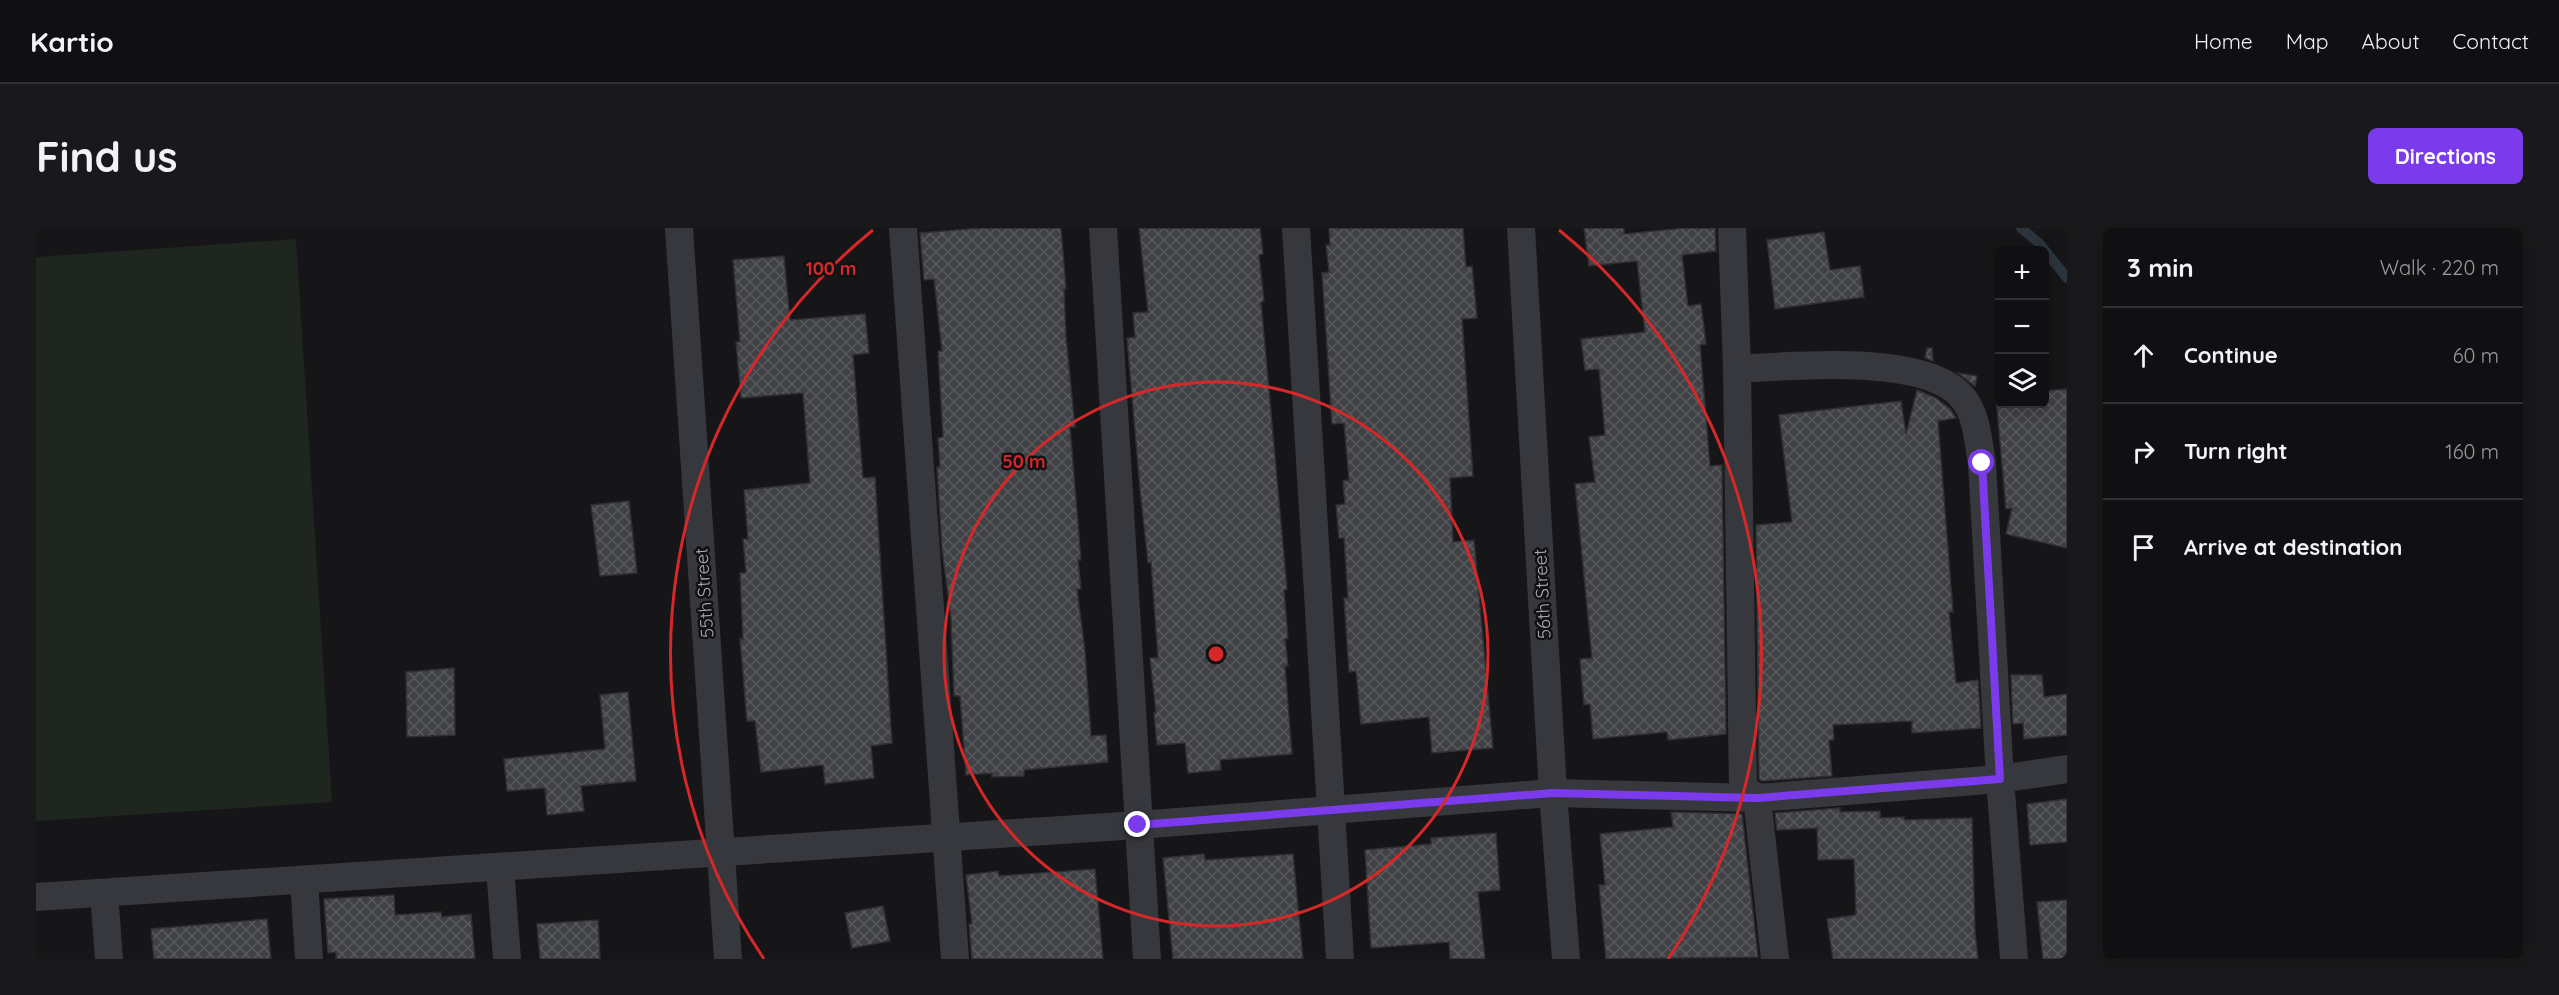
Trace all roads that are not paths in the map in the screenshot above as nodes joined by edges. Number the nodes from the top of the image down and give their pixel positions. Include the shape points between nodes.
1 (679, 228) edge
2 (903, 228) edge
3 (1103, 228) edge
4 (1296, 228) edge
5 (1521, 228) edge
6 (1732, 228) edge
7 (1737, 369) junction
8 (2067, 769) edge
9 (2000, 779) junction
10 (1553, 793) junction
11 (1757, 798) junction
12 (1331, 811) junction
13 (1138, 825) junction
14 (947, 838) junction
15 (721, 853) junction
16 (500, 868) junction
17 (304, 880) junction
18 (104, 893) junction
19 (36, 897) edge
20 (109, 959) edge
21 (309, 959) edge
22 (507, 959) edge
23 (728, 959) edge
24 (955, 959) edge
25 (1147, 959) edge
26 (1340, 959) edge
27 (1566, 959) edge
28 (1775, 959) edge
29 (2014, 959) edge

1 - 15 street, 55th Street
2 - 14 street
3 - 13 street
4 - 12 street
5 - 10 street, 56th Street
6 - 7 street
7 - 9 street via 1819,365 1895,368 1938,380 1962,396 1973,416 1982,463
7 - 11 street via 1743,788
8 - 9 street
9 - 11 street
9 - 29 street
10 - 11 street
10 - 12 street
10 - 27 street, 56th Street
11 - 28 street
12 - 13 street
12 - 26 street
13 - 14 street
13 - 25 street
14 - 15 street
14 - 24 street
15 - 16 street
15 - 23 street, 55th Street
16 - 17 street
16 - 22 street
17 - 18 street
17 - 21 street
18 - 19 street
18 - 20 street

